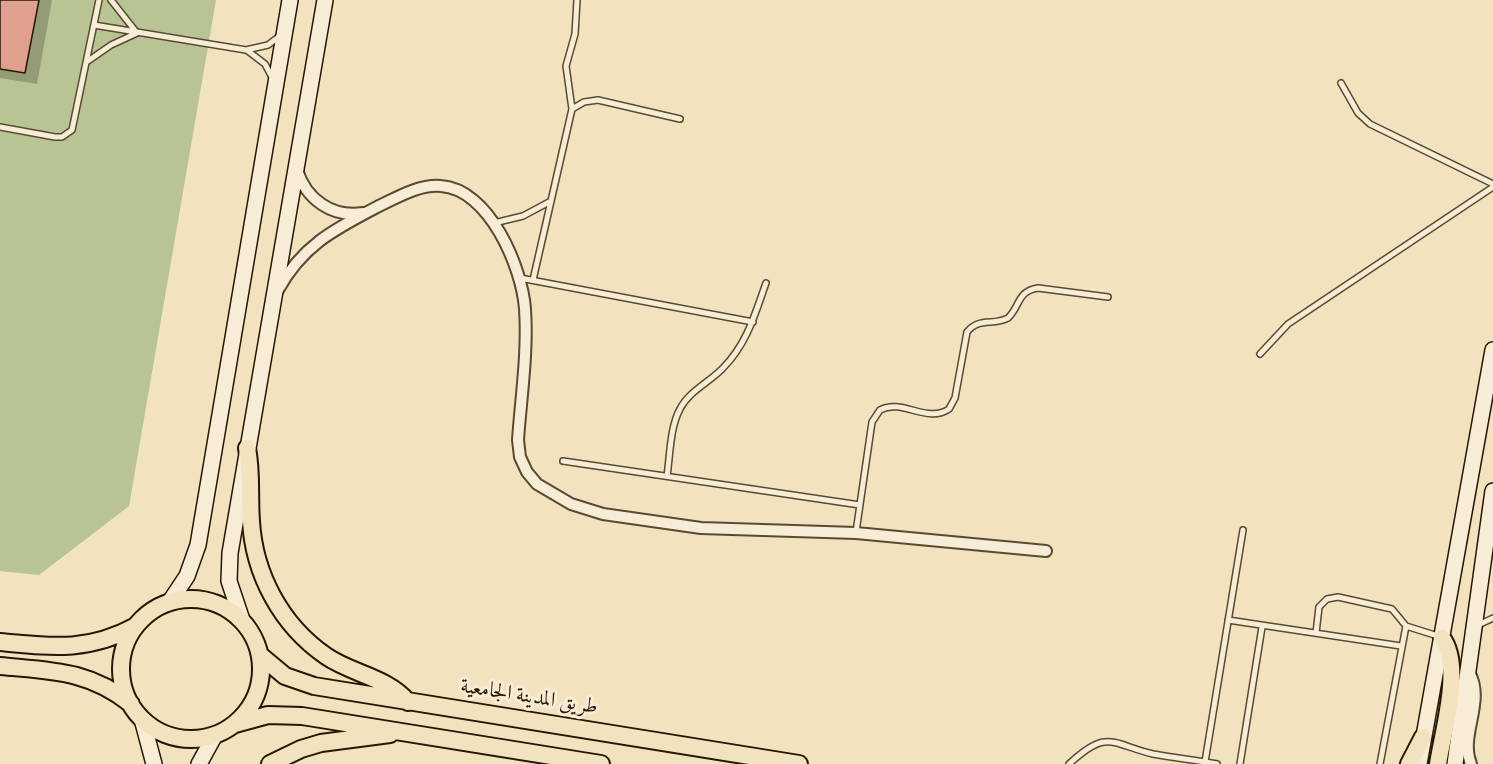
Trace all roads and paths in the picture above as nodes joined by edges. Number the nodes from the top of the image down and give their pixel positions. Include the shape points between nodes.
1 (99, 0) edge
2 (111, 0) edge
3 (290, 0) edge
4 (325, 0) edge
5 (577, 0) edge
6 (94, 25) junction
7 (285, 32) junction
8 (137, 33) junction
9 (246, 50) junction
10 (88, 61) junction
11 (1341, 83) dead end
12 (276, 85) junction
13 (572, 109) junction
14 (680, 119) dead end
15 (0, 127) edge
16 (296, 168) junction
17 (1493, 186) edge
18 (551, 201) junction
19 (366, 213) junction
20 (493, 223) junction
21 (520, 278) junction
22 (533, 280) junction
23 (766, 283) dead end
24 (1108, 297) dead end
25 (272, 302) junction
26 (753, 322) junction
27 (1493, 350) edge
28 (1260, 354) dead end
29 (247, 448) junction
30 (563, 461) dead end
31 (667, 476) junction
32 (1493, 491) edge
33 (860, 506) junction
34 (1491, 518) edge
35 (1243, 530) dead end
36 (856, 533) junction
37 (1046, 551) dead end
38 (1488, 557) edge
39 (169, 603) junction
40 (1493, 618) edge
41 (242, 620) junction
42 (1228, 620) junction
43 (137, 625) junction
44 (1406, 626) junction
45 (1262, 627) junction
46 (1475, 627) junction
47 (1316, 633) junction
48 (1442, 638) junction
49 (0, 642) edge
50 (1401, 646) junction
51 (261, 657) junction
52 (0, 666) edge
53 (1469, 672) junction
54 (408, 702) junction
55 (131, 704) junction
56 (142, 718) junction
57 (234, 724) junction
58 (397, 731) junction
59 (214, 735) junction
60 (1424, 737) junction
61 (1078, 756) junction
62 (1205, 762) junction
63 (1379, 762) edge
64 (154, 764) edge
65 (199, 764) edge
66 (270, 764) edge
67 (601, 764) edge
68 (799, 764) edge
69 (1069, 764) edge
70 (1077, 764) edge
71 (1217, 764) edge
72 (1240, 764) edge
73 (1409, 764) edge
74 (1419, 764) edge
75 (1438, 764) edge
76 (1455, 764) edge
77 (1471, 764) edge

1 - 6 lane
2 - 8 lane
3 - 7 street
4 - 16 street
5 - 13 lane via 575,34 566,66
6 - 8 lane
6 - 10 lane
7 - 9 lane via 268,45
7 - 12 street
8 - 9 lane
8 - 10 lane
9 - 12 lane via 265,64
10 - 15 lane via 75,125 68,135 55,137
11 - 17 lane via 1358,113 1370,124
12 - 39 street via 198,545 187,576
13 - 14 lane via 598,100
13 - 18 lane
16 - 19 street via 308,193 322,205 339,212
16 - 25 street
17 - 28 lane via 1288,324
18 - 20 lane via 523,216
18 - 22 lane
19 - 20 street via 419,189 439,186 467,195
19 - 25 street via 327,234 303,253
20 - 21 street
21 - 22 lane
21 - 36 street via 526,320 518,440 520,457 537,484 556,497 592,510 672,525 739,531
22 - 26 lane
23 - 26 lane
24 - 33 lane via 1032,289 1022,294 1008,318 981,322 971,328 965,337 955,398 949,409 932,415 889,406 876,413
25 - 29 street
26 - 31 lane via 735,355 678,412
27 - 48 street
29 - 41 street via 229,567 231,595
29 - 54 main road via 253,541 275,602 317,650 353,671 389,685
30 - 31 lane
31 - 33 lane
32 - 34 street
33 - 36 lane
34 - 38 street
35 - 42 lane
36 - 37 street
38 - 46 street
39 - 41 main road via 185,599 216,603
39 - 43 main road
40 - 46 lane
41 - 51 main road
42 - 45 lane
42 - 62 lane
43 - 49 main road via 108,639 78,646
43 - 55 main road via 129,637 122,664 123,685
44 - 47 lane via 1392,609 1332,597 1319,607
44 - 48 lane
44 - 50 lane
45 - 47 lane
45 - 72 lane
46 - 53 street
47 - 50 lane
48 - 60 street
48 - 75 main road via 1448,646 1452,667
50 - 63 lane
51 - 54 main road, طريق المدينة الجامعية via 285,676 304,684
51 - 57 main road via 257,694 244,716
52 - 55 main road via 73,674 104,685
53 - 76 street
53 - 77 street via 1475,690 1468,753
54 - 68 main road, طريق المدينة الجامعية
55 - 56 main road
56 - 59 main road via 168,735
56 - 64 street
57 - 58 main road via 256,717 291,715
57 - 59 main road
58 - 66 main road via 372,739 321,743
58 - 67 main road
59 - 65 street
60 - 73 main road
60 - 74 street
61 - 62 lane via 1109,741
61 - 69 lane
61 - 70 lane
62 - 71 lane

